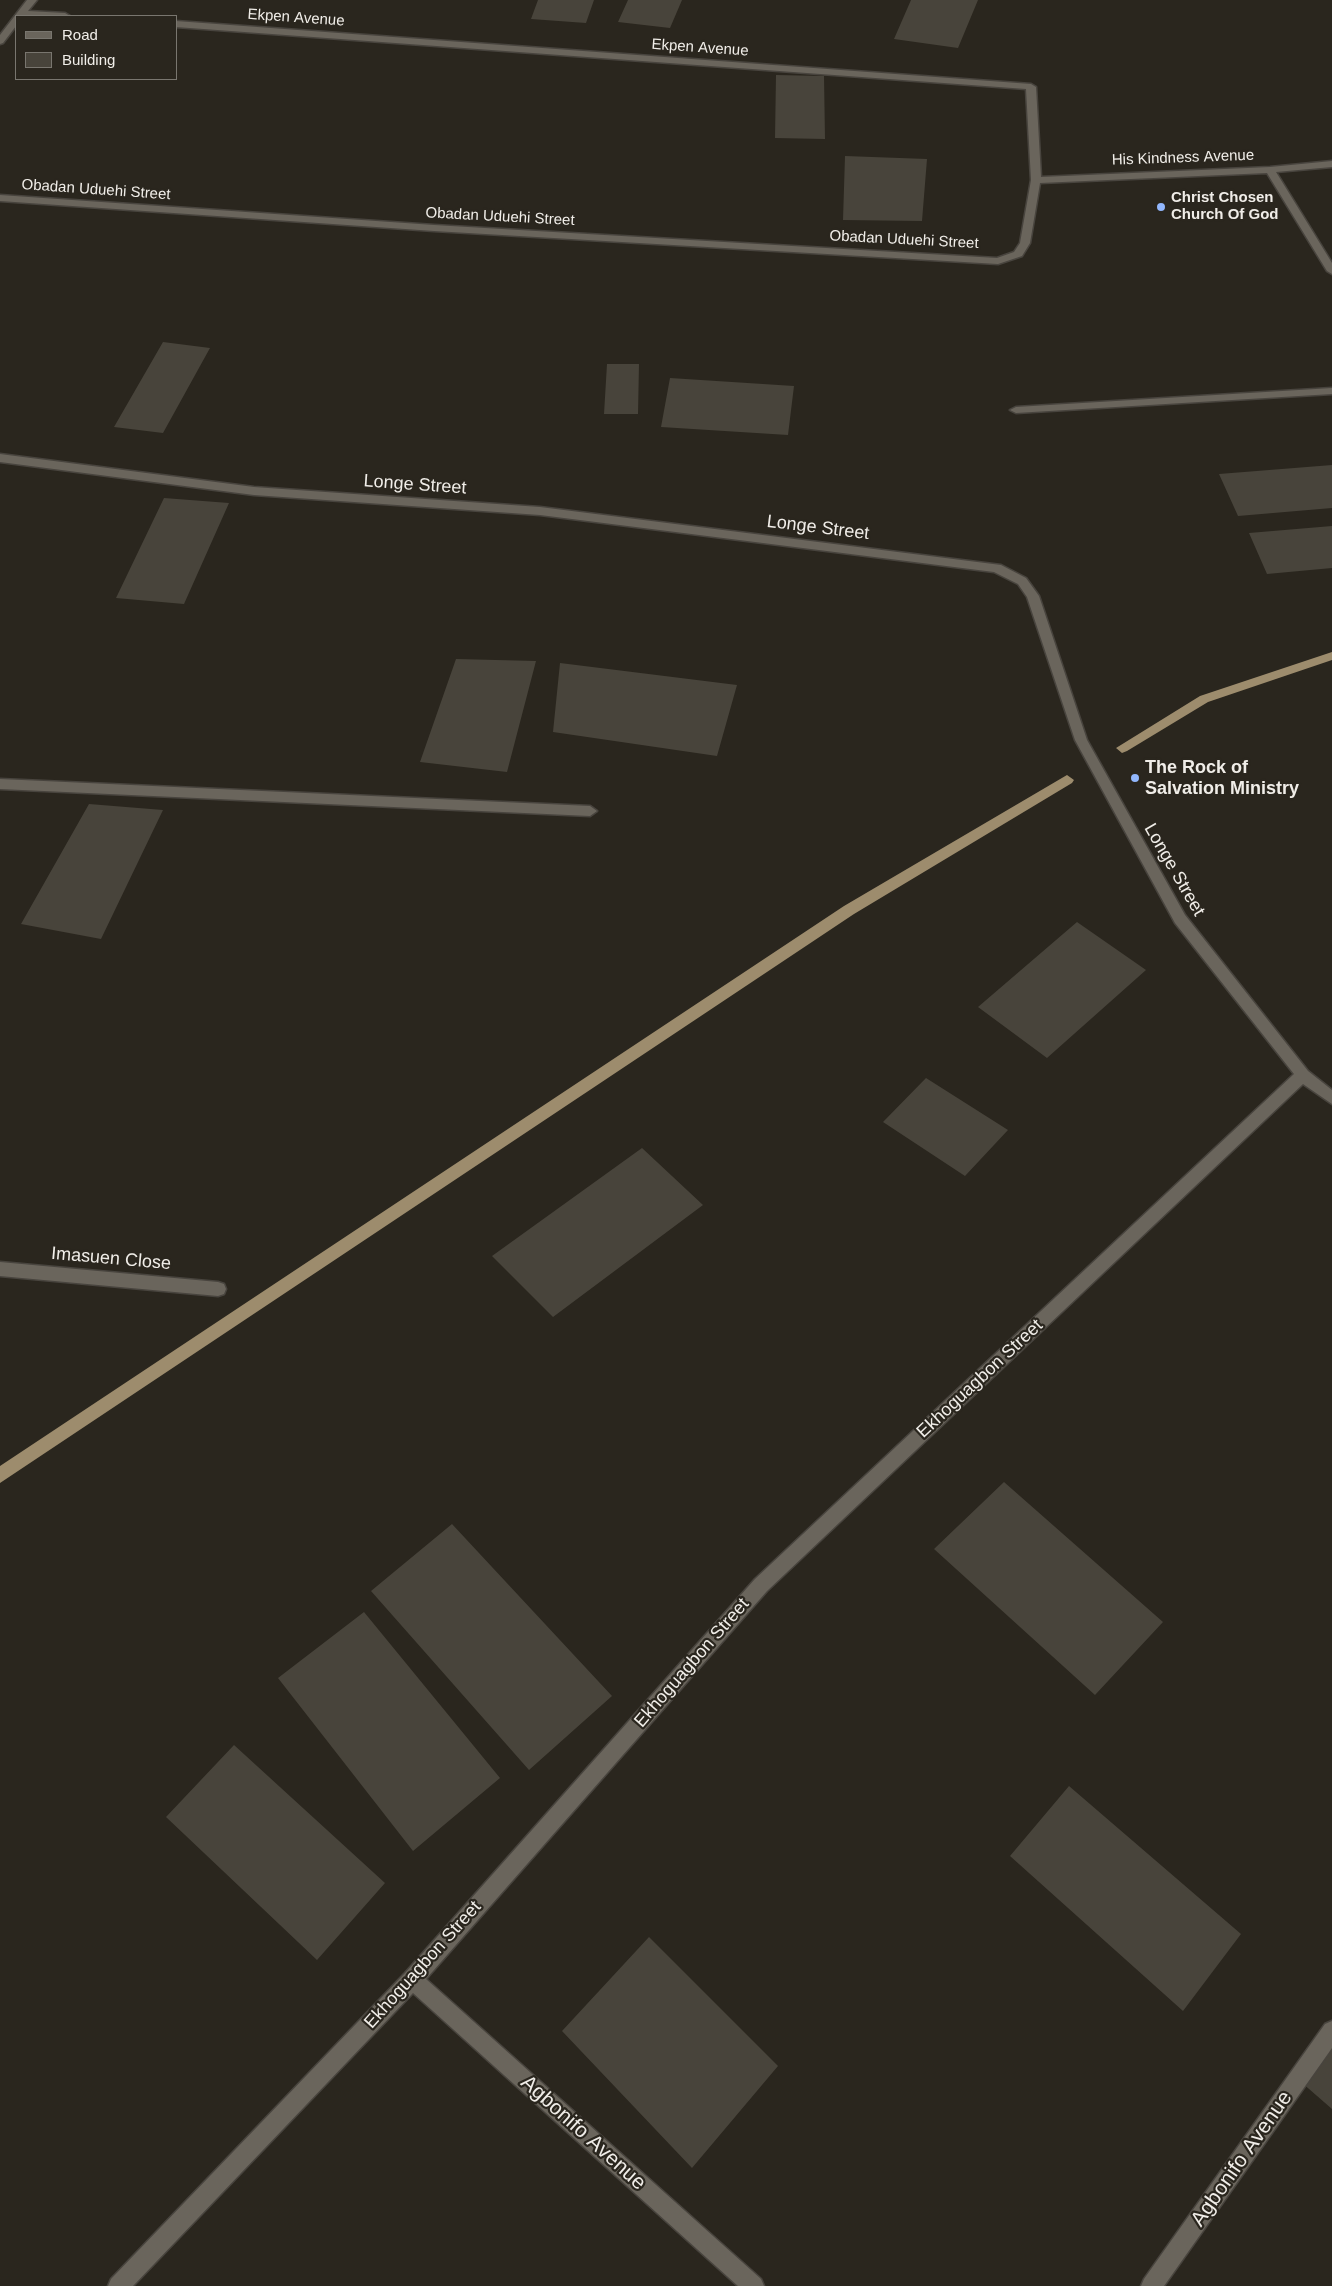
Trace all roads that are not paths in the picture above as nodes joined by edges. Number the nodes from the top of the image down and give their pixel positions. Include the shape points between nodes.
1 (32, 0) edge
2 (20, 15) edge
3 (15, 21) edge
4 (178, 24) edge
5 (0, 41) edge
6 (1332, 164) edge
7 (1270, 170) junction
8 (1036, 180) junction
9 (0, 198) edge
10 (998, 261) joint
11 (1332, 271) edge
12 (1332, 391) edge
13 (1016, 410) dead end
14 (0, 458) edge
15 (0, 784) edge
16 (590, 811) dead end
17 (1303, 1075) junction
18 (1332, 1098) edge
19 (0, 1269) edge
20 (218, 1289) dead end
21 (412, 1980) junction
22 (1332, 2031) edge
23 (118, 2286) edge
24 (754, 2286) edge
25 (1151, 2286) edge

1 - 2 street
3 - 5 street
4 - 8 street, Ekpen Avenue via 1031,87
6 - 7 street, His Kindness Avenue
7 - 8 street, His Kindness Avenue
7 - 11 street
8 - 10 street, Ekpen Avenue via 1025,243 1018,254
9 - 10 street, Obadan Uduehi Street
12 - 13 street
14 - 17 street, Longe Street via 254,491 540,511 997,568 1022,581 1033,596 1081,740 1180,920
15 - 16 street
17 - 18 street, Longe Street
17 - 21 street, Ekhoguagbon Street via 761,1585
19 - 20 street, Imasuen Close
21 - 23 street, Ekhoguagbon Street
21 - 24 street, Agbonifo Avenue
22 - 25 street, Agbonifo Avenue

